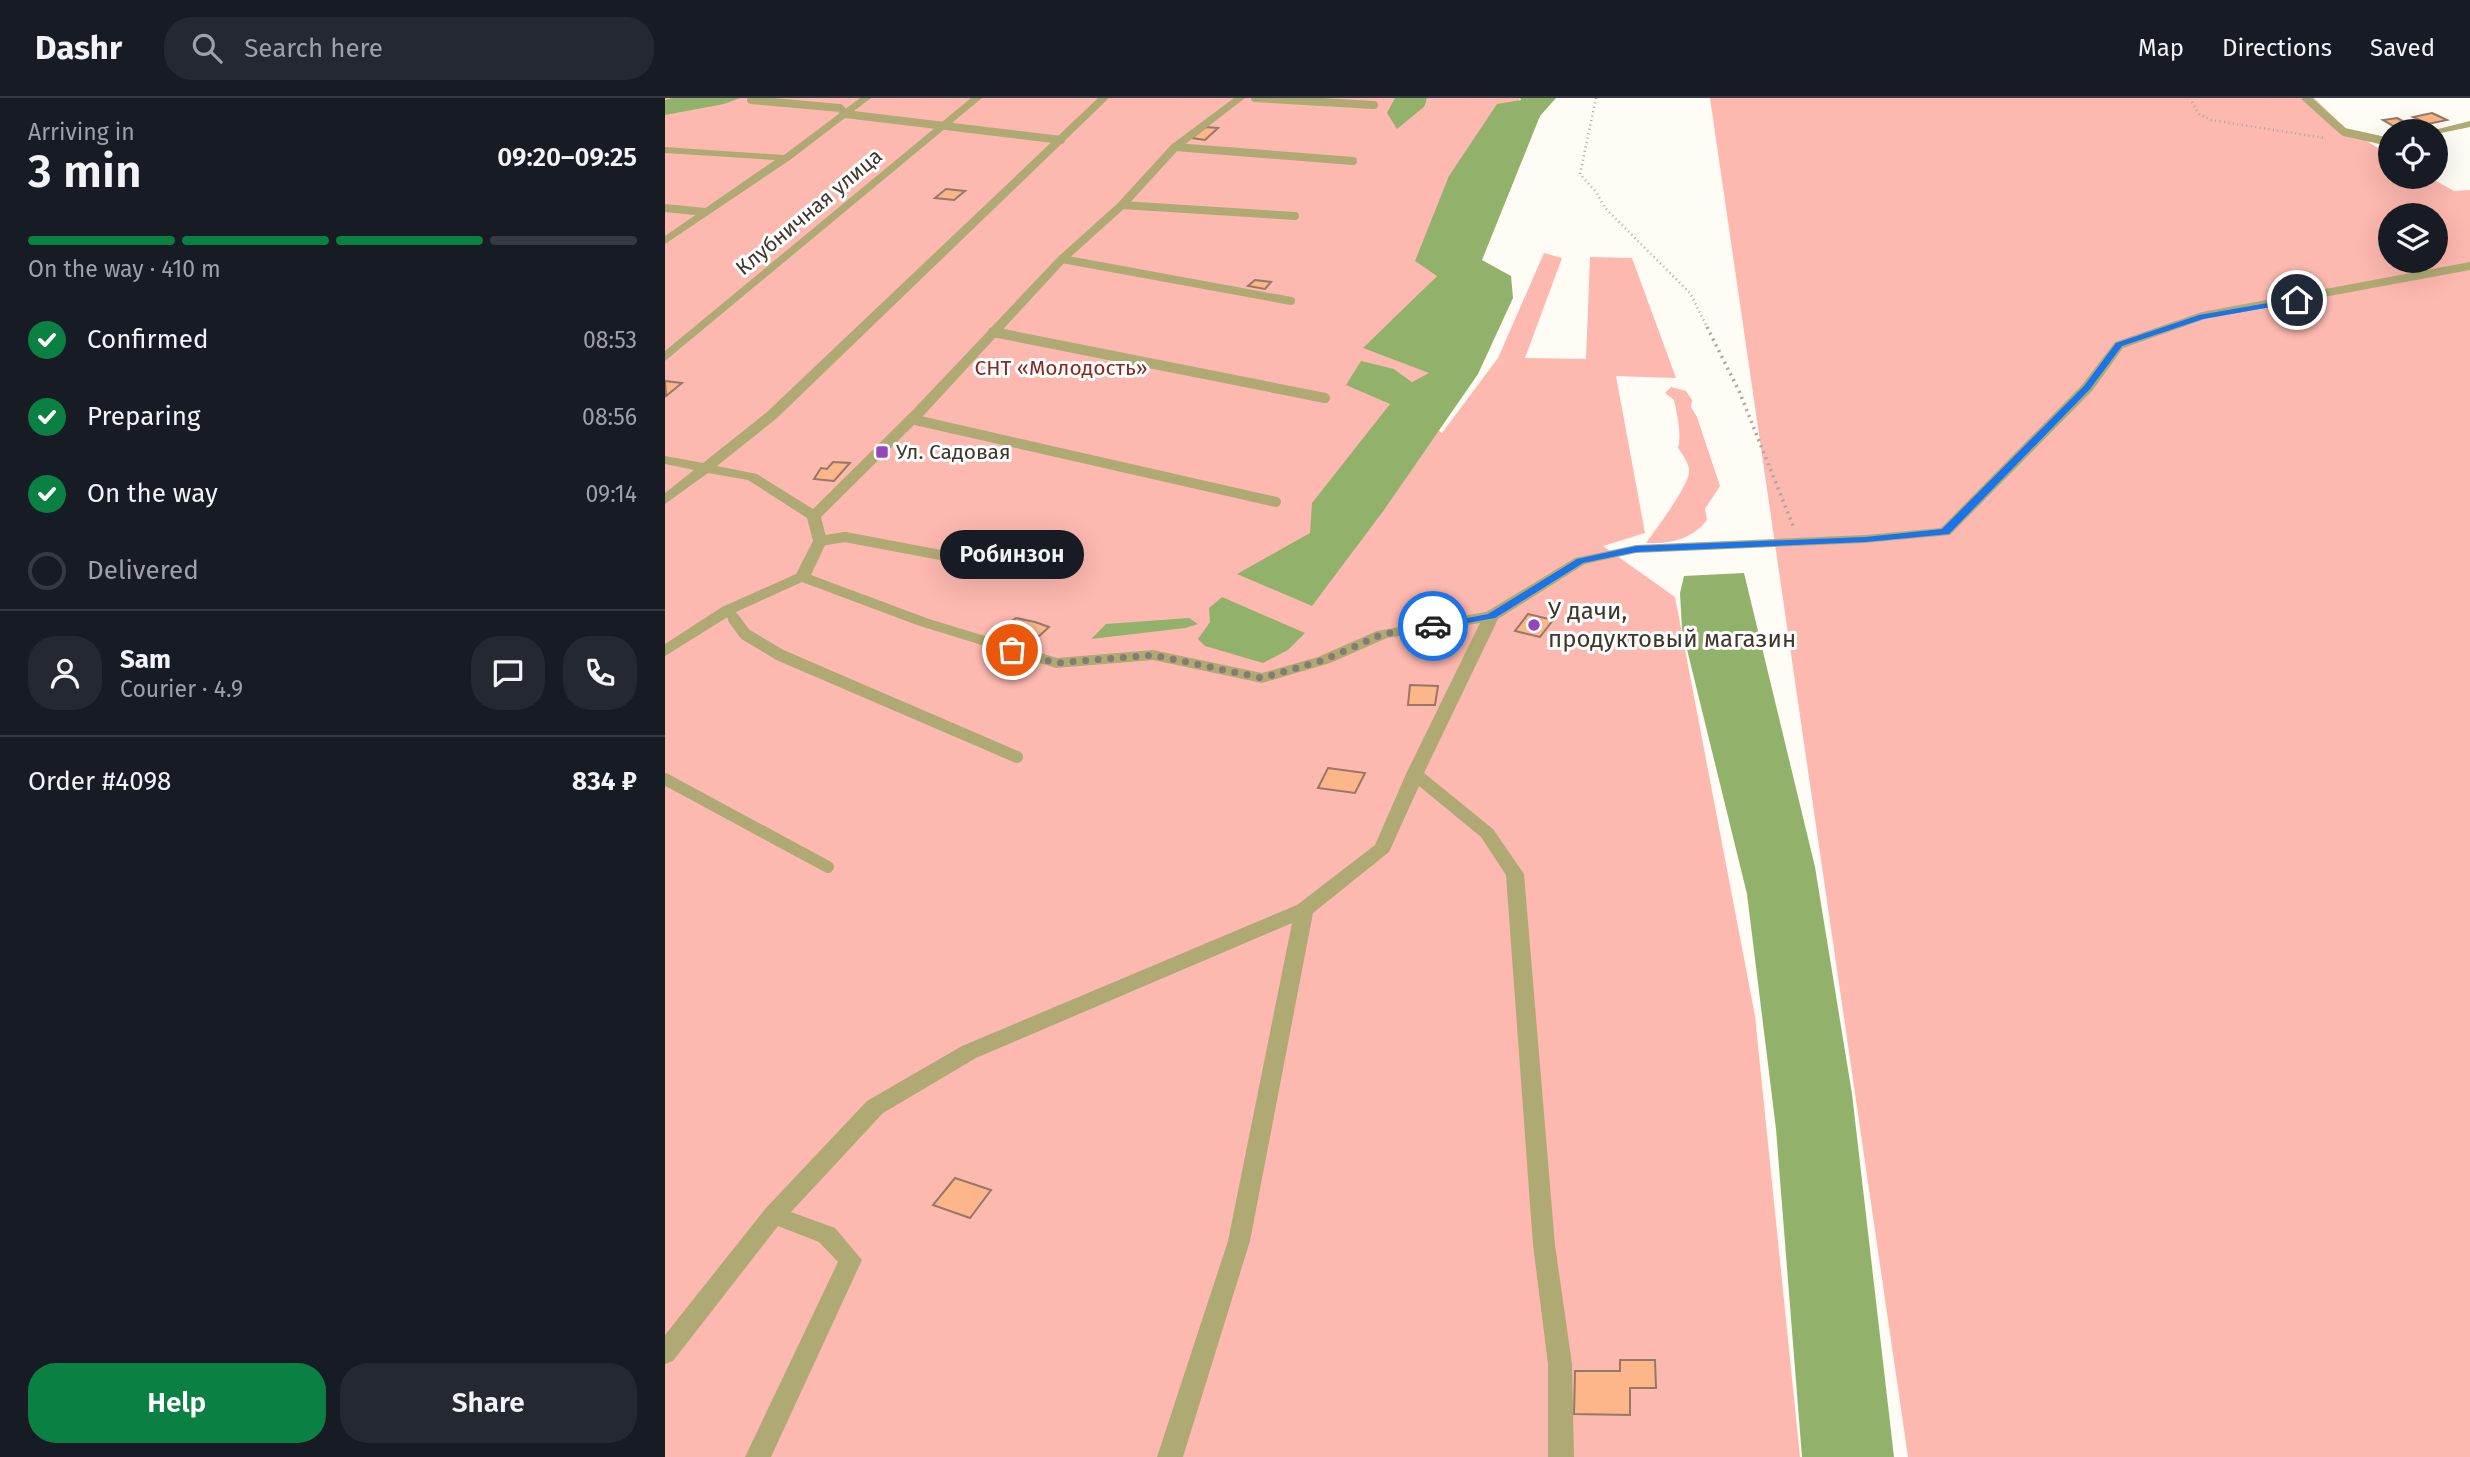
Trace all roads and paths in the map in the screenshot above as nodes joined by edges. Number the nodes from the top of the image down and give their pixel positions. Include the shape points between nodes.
1 (866, 98) edge
2 (977, 98) edge
3 (1104, 98) edge
4 (1240, 98) edge
5 (1255, 98) edge
6 (1596, 98) edge
7 (2306, 98) edge
8 (751, 100) dead end
9 (2192, 102) dead end
10 (1374, 105) dead end
11 (845, 114) junction
12 (2470, 124) edge
13 (945, 126) junction
14 (2448, 128) edge
15 (2378, 138) edge
16 (2330, 139) dead end
17 (1061, 140) junction
18 (1175, 147) junction
19 (665, 150) edge
20 (786, 158) junction
21 (1353, 161) dead end
22 (1122, 205) junction
23 (665, 208) edge
24 (705, 212) junction
25 (1295, 216) dead end
26 (665, 240) edge
27 (1062, 259) junction
28 (2470, 266) edge
29 (1291, 301) dead end
30 (993, 332) junction
31 (665, 357) edge
32 (1325, 398) dead end
33 (911, 419) junction
34 (665, 460) edge
35 (707, 468) junction
36 (665, 500) edge
37 (1276, 502) dead end
38 (814, 516) junction
39 (820, 541) junction
40 (1799, 542) junction
41 (1020, 570) dead end
42 (802, 577) junction
43 (728, 610) junction
44 (1491, 616) junction
45 (665, 651) edge
46 (1017, 757) dead end
47 (1415, 774) junction
48 (665, 779) edge
49 (828, 867) dead end
50 (1304, 911) junction
51 (774, 1215) junction
52 (665, 1353) edge
53 (758, 1457) edge
54 (1170, 1457) edge
55 (1561, 1457) edge

1 - 11 street
2 - 13 street, Клубничная улица
3 - 17 street
4 - 18 street
5 - 10 lane
6 - 40 path via 1580,174 1605,208 1690,293 1739,391
7 - 15 lane via 2344,132
8 - 11 lane via 840,108
9 - 16 path via 2199,114 2211,120
11 - 13 lane
11 - 20 street
12 - 14 street
13 - 17 lane
13 - 31 street, Клубничная улица
17 - 35 street via 772,415
18 - 21 lane
18 - 22 street
19 - 20 street
20 - 24 street
22 - 25 lane
22 - 27 street
23 - 24 lane
24 - 26 street
27 - 29 lane
27 - 30 street
28 - 40 street via 2202,316 2119,345 2087,388 1945,532
30 - 32 lane
30 - 33 street
33 - 37 lane
33 - 38 street
34 - 35 street
35 - 36 street
35 - 38 street via 752,477
38 - 39 street
39 - 41 lane via 845,537
39 - 42 street
40 - 44 street via 1636,549 1580,561
42 - 43 street
42 - 44 street via 923,622 1056,663 1153,655 1262,678 1324,660 1383,634
43 - 45 street
43 - 46 lane via 745,634 780,655
44 - 47 street
47 - 50 street via 1383,848
47 - 55 street via 1487,833 1515,874 1544,1245 1560,1364
48 - 49 lane
50 - 51 street via 969,1052 875,1107
50 - 54 street via 1239,1241
51 - 52 street
51 - 53 street via 827,1235 851,1260

